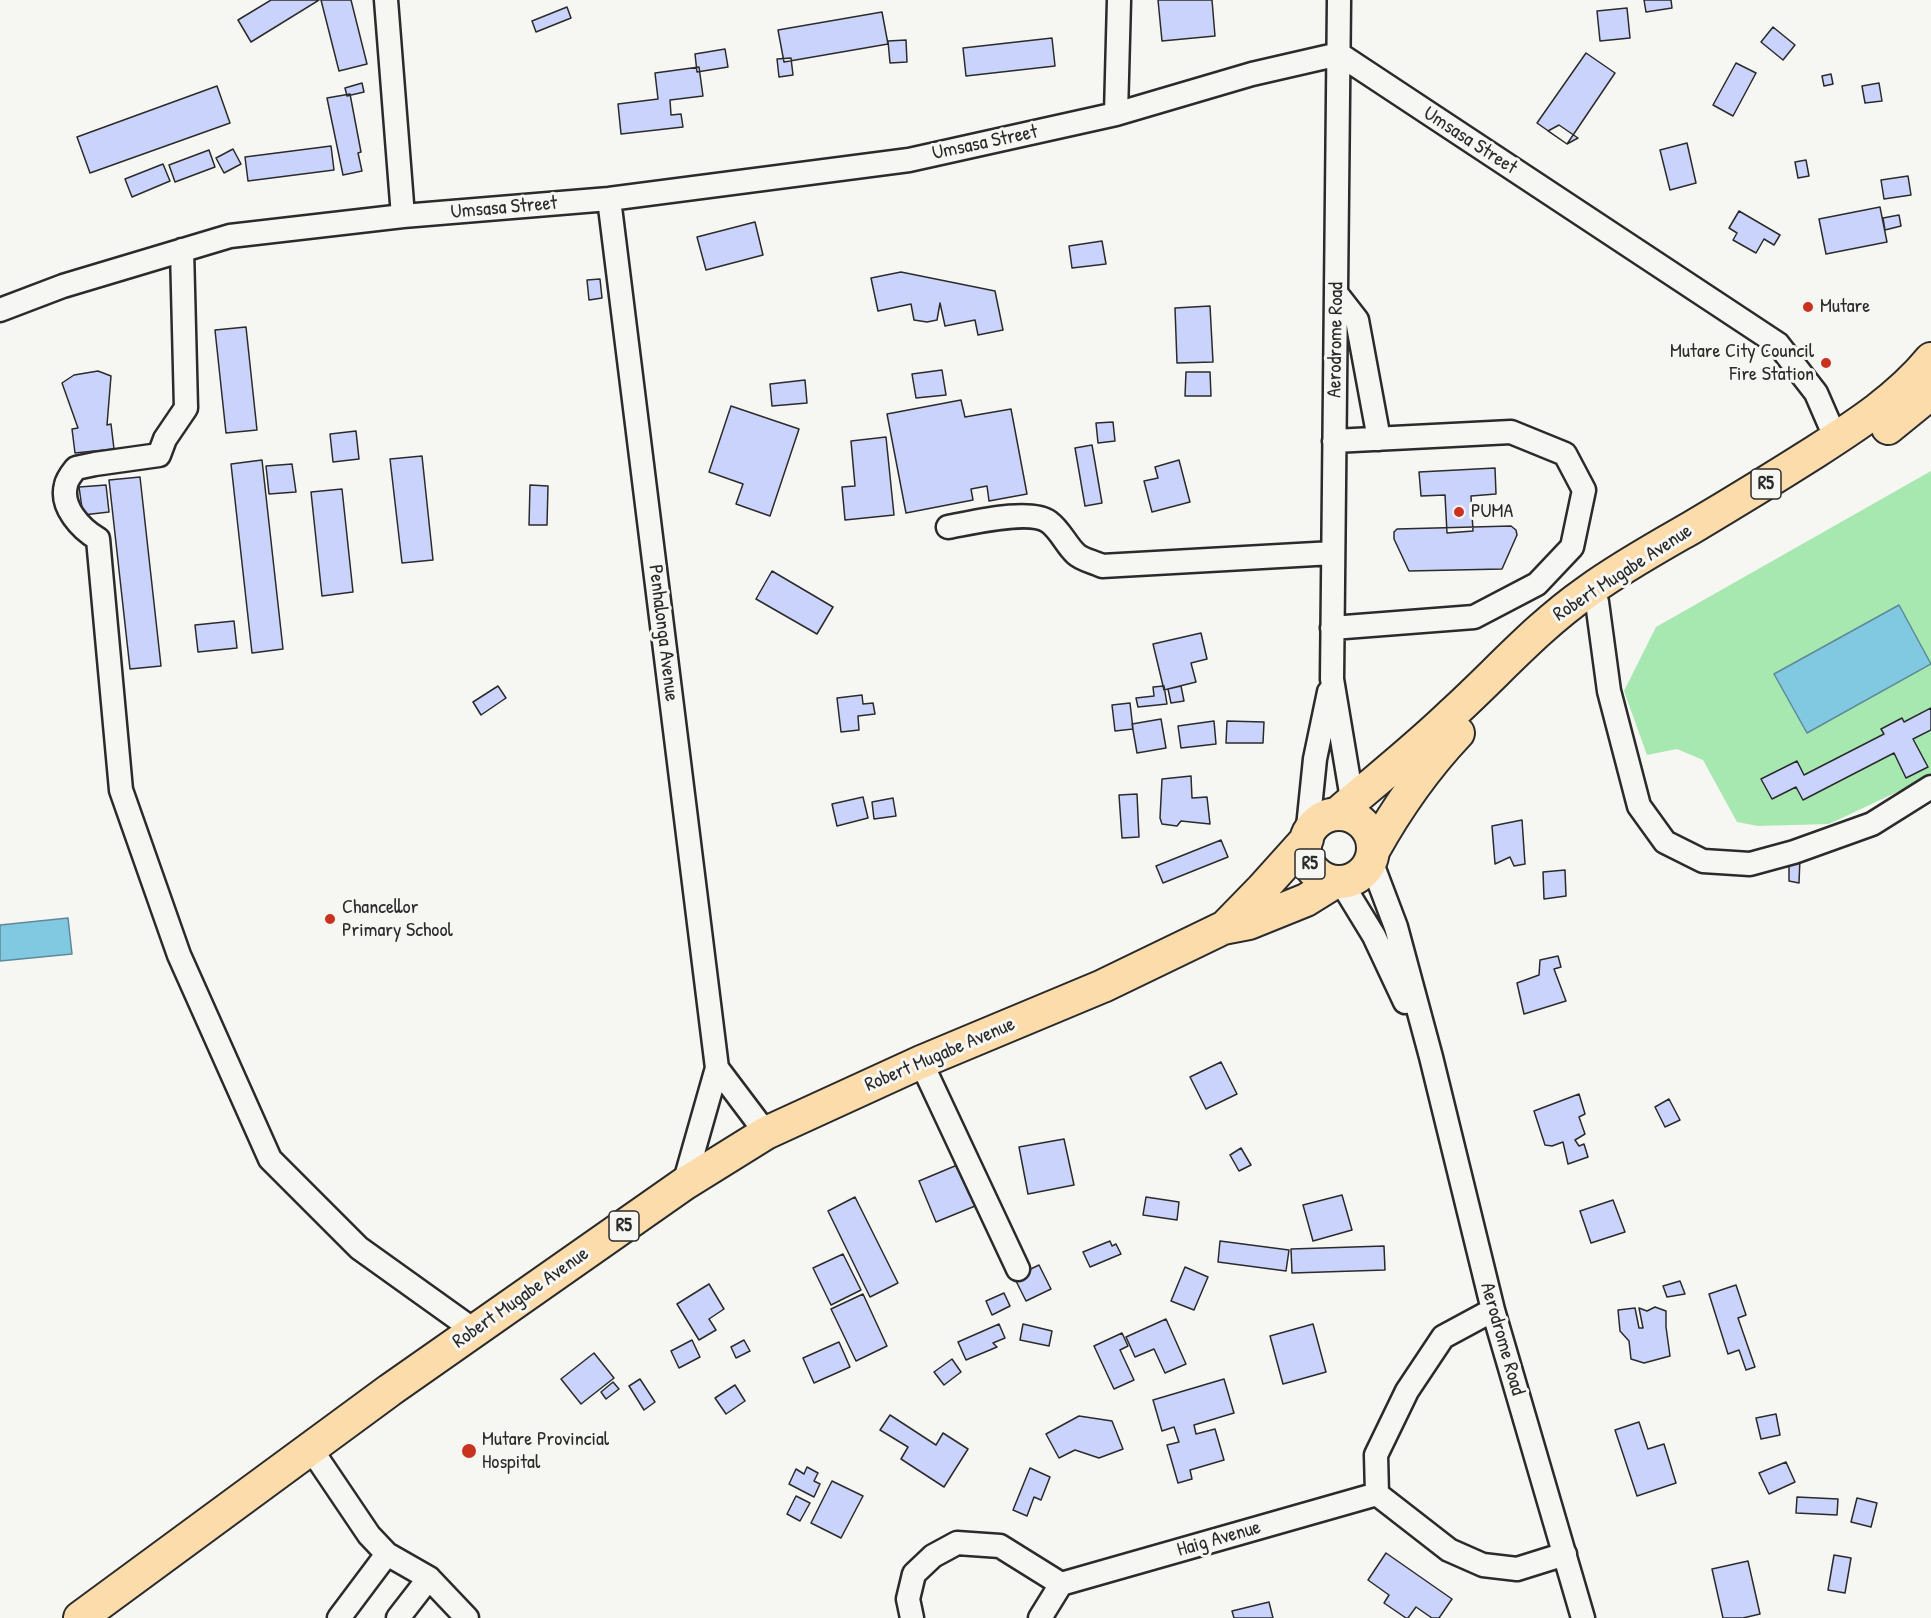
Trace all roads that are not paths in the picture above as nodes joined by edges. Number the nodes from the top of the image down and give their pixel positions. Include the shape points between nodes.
1 (386, 0) edge
2 (1119, 0) edge
3 (1339, 0) edge
4 (1339, 54) junction
5 (1116, 114) junction
6 (609, 199) junction
7 (403, 216) junction
8 (182, 250) junction
9 (1336, 293) junction
10 (0, 310) edge
11 (1931, 359) edge
12 (1924, 402) edge
13 (1379, 439) junction
14 (1836, 439) junction
15 (1334, 441) junction
16 (948, 527) dead end
17 (1333, 553) junction
18 (1597, 602) junction
19 (1332, 628) junction
20 (1332, 679) junction
21 (1931, 787) edge
22 (1348, 811) junction
23 (1307, 838) junction
24 (1372, 856) junction
25 (1338, 882) junction
26 (1223, 928) junction
27 (1431, 1057) junction
28 (921, 1062) junction
29 (717, 1068) junction
30 (766, 1133) junction
31 (684, 1184) junction
32 (1018, 1269) dead end
33 (1493, 1310) junction
34 (475, 1331) junction
35 (311, 1449) junction
36 (1377, 1494) junction
37 (387, 1554) junction
38 (1565, 1554) junction
39 (429, 1578) junction
40 (1061, 1584) junction
41 (80, 1618) edge
42 (339, 1618) edge
43 (398, 1618) edge
44 (467, 1618) edge
45 (912, 1618) edge
46 (1040, 1618) edge
47 (1583, 1618) edge

1 - 7 street
2 - 5 street
3 - 4 street, Aerodrome Road
4 - 5 street, Umsasa Street
4 - 9 street, Aerodrome Road
4 - 14 street, Umsasa Street via 1778,344 1816,393
5 - 6 street, Umsasa Street via 909,160
6 - 7 street, Umsasa Street
6 - 29 street, Penhalonga Avenue
7 - 8 street, Umsasa Street via 230,236
8 - 10 street, Umsasa Street via 63,285
8 - 34 street via 186,408 159,455 76,468 66,482 64,496 84,531 98,539 121,790 180,955 270,1159 359,1248
9 - 13 street via 1357,320
9 - 15 street, Aerodrome Road
11 - 14 highway, Robert Mugabe Avenue / R5 via 1882,407
12 - 18 highway, Robert Mugabe Avenue / R5 via 1846,456
13 - 15 street
13 - 19 street via 1511,432 1565,454 1584,490 1572,547 1537,584 1474,617
14 - 22 highway, Robert Mugabe Avenue / R5 via 1628,564 1564,609 1521,645
15 - 17 street, Aerodrome Road
16 - 17 street via 1014,516 1048,520 1077,555 1102,566
17 - 19 street, Aerodrome Road
18 - 21 street via 1609,691 1639,806 1665,842 1703,861 1750,864 1872,824
18 - 24 highway, Robert Mugabe Avenue / R5 via 1535,656 1444,748 1411,789
19 - 20 street, Aerodrome Road
20 - 22 street, Aerodrome Road
20 - 23 street, Aerodrome Road via 1315,759
22 - 23 highway, R5 via 1322,819
22 - 24 highway via 1369,832
23 - 25 highway, R5 via 1308,861 1315,871
23 - 26 highway, Robert Mugabe Avenue / R5
24 - 25 highway, R5 via 1359,876
24 - 27 street, Aerodrome Road via 1396,927
25 - 26 highway, Robert Mugabe Avenue / R5 via 1274,913
25 - 27 street, Aerodrome Road via 1374,936
26 - 28 highway, Robert Mugabe Avenue / R5 via 1102,986
27 - 33 street, Aerodrome Road
28 - 30 highway, Robert Mugabe Avenue / R5
28 - 32 street
29 - 30 street, Penhalonga Avenue
29 - 31 street, Penhalonga Avenue
30 - 31 highway, Robert Mugabe Avenue / R5
31 - 34 highway, Robert Mugabe Avenue / R5
33 - 36 street via 1443,1337 1407,1391 1376,1455
33 - 38 street, Aerodrome Road
34 - 35 highway, Robert Mugabe Avenue / R5
35 - 37 street via 369,1536
35 - 41 highway, Robert Mugabe Avenue / R5
36 - 38 street via 1449,1550 1483,1565 1516,1569
36 - 40 street, Haig Avenue
37 - 39 street
37 - 42 street
38 - 47 street, Aerodrome Road
39 - 43 street
39 - 44 street
40 - 45 street via 1000,1546 957,1543 933,1556 914,1574 908,1599
40 - 46 street

